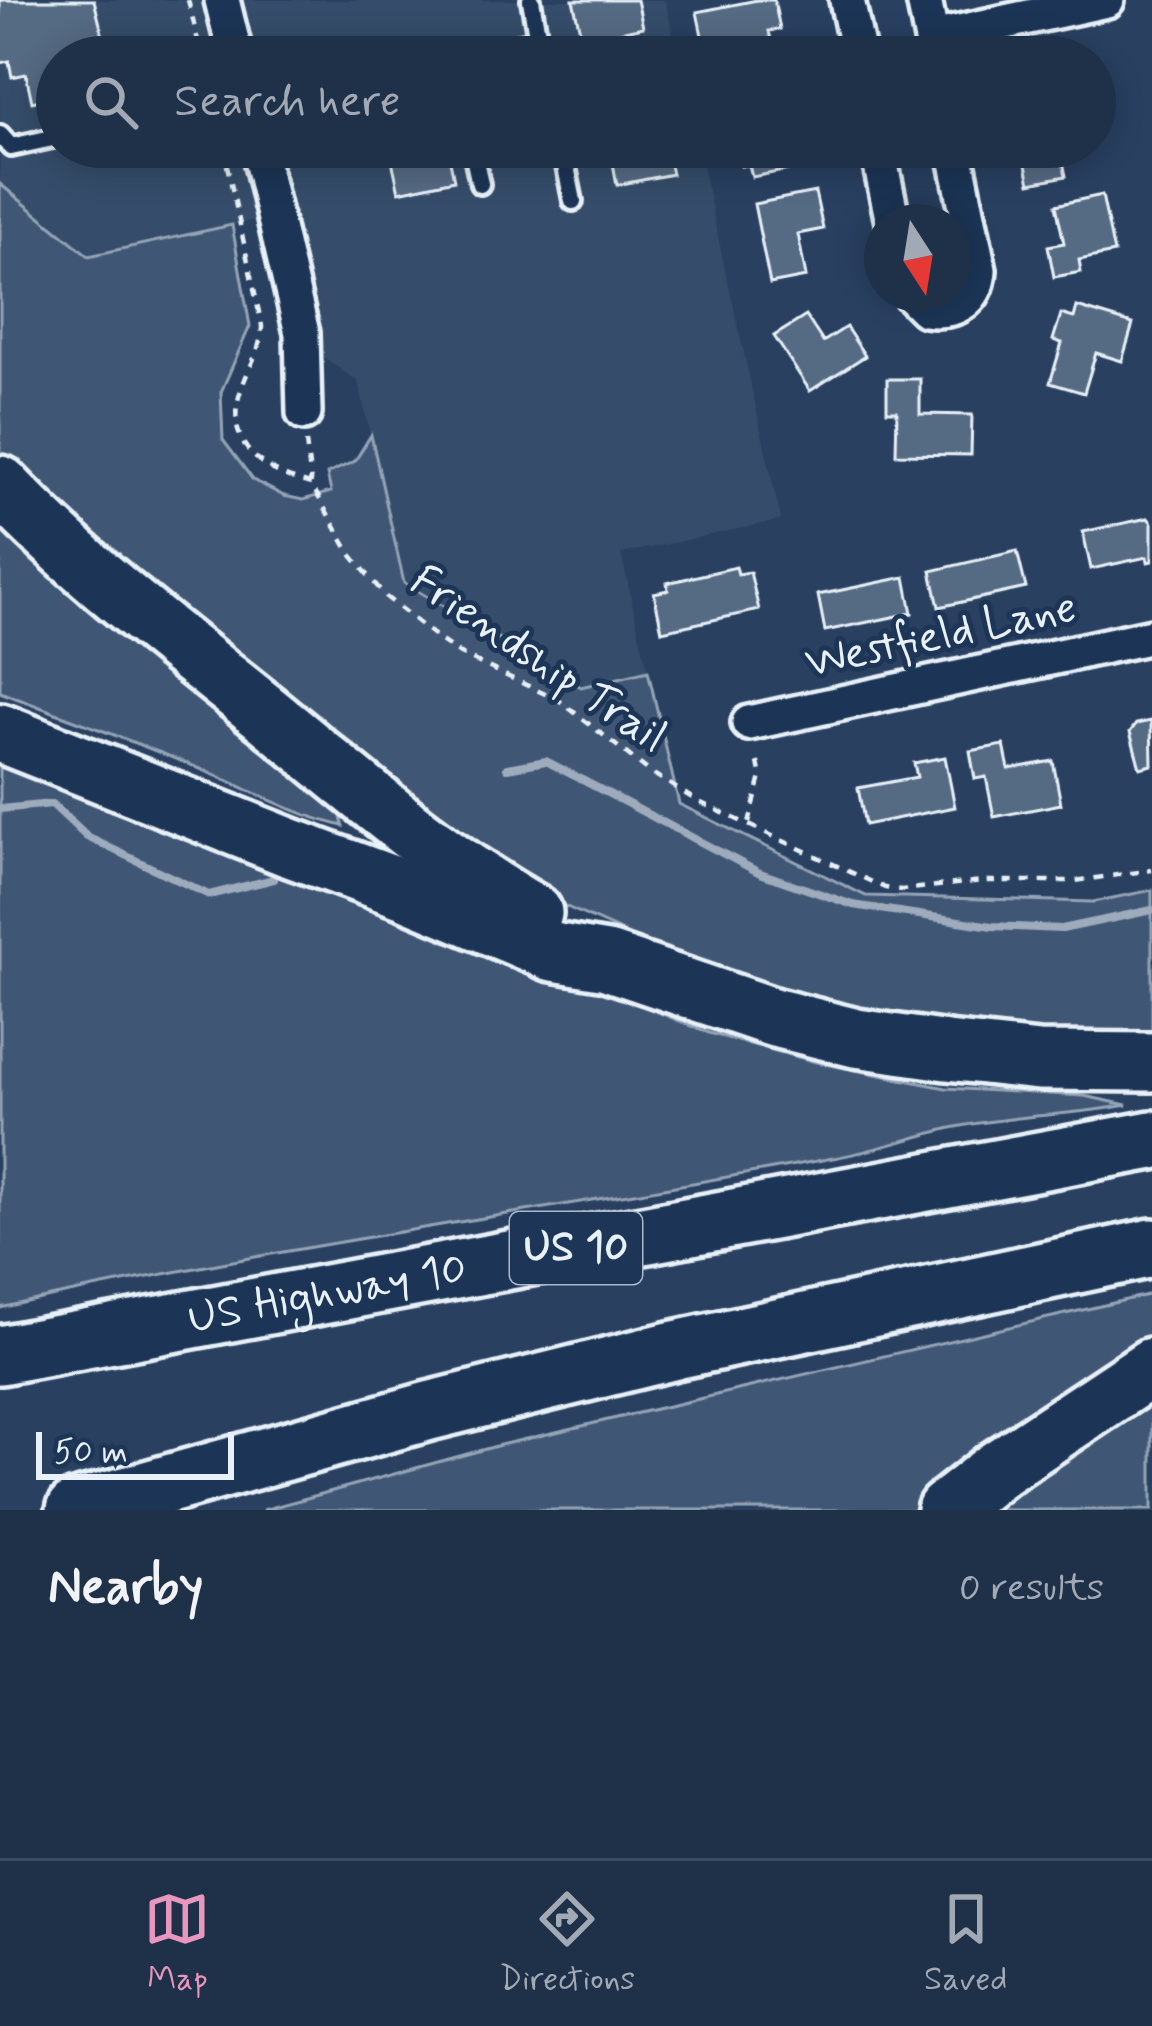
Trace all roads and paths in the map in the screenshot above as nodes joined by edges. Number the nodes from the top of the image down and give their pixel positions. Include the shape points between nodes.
1 (188, 0) edge
2 (222, 0) edge
3 (531, 0) edge
4 (847, 0) edge
5 (923, 0) edge
6 (1107, 0) edge
7 (197, 36) edge
8 (231, 36) edge
9 (538, 36) edge
10 (855, 36) edge
11 (931, 36) edge
12 (974, 36) edge
13 (0, 135) edge
14 (36, 141) edge
15 (228, 168) edge
16 (263, 168) edge
17 (477, 168) edge
18 (566, 168) edge
19 (881, 168) edge
20 (958, 168) edge
21 (480, 184) dead end
22 (573, 201) dead end
23 (888, 204) edge
24 (966, 204) edge
25 (972, 232) edge
26 (972, 292) edge
27 (304, 413) joint
28 (311, 484) junction
29 (0, 485) edge
30 (1152, 636) edge
31 (749, 723) joint
32 (0, 733) edge
33 (748, 823) junction
34 (1152, 870) edge
35 (607, 961) junction
36 (1152, 1062) edge
37 (1152, 1140) edge
38 (1152, 1248) edge
39 (0, 1354) edge
40 (1152, 1367) edge
41 (76, 1510) edge
42 (946, 1510) edge

1 - 7 path
2 - 8 street
3 - 9 lane
4 - 10 street
5 - 11 street
6 - 12 street
13 - 14 lane via 11,147
15 - 28 path via 262,326 236,424 261,464
16 - 27 street via 302,333
17 - 21 lane
18 - 22 lane
19 - 23 street
20 - 24 street
25 - 26 street via 980,270
27 - 28 path
28 - 33 path, Friendship Trail via 350,553 409,618 460,654 560,701 697,801
29 - 35 highway via 91,572 417,837
30 - 31 street, Westfield Lane
31 - 33 path via 761,778
32 - 35 highway via 553,952
33 - 34 path, Friendship Trail via 901,890
35 - 36 highway via 856,1039 1039,1061
37 - 39 highway, US Highway 10 / US 10
38 - 41 highway via 652,1355
40 - 42 highway

